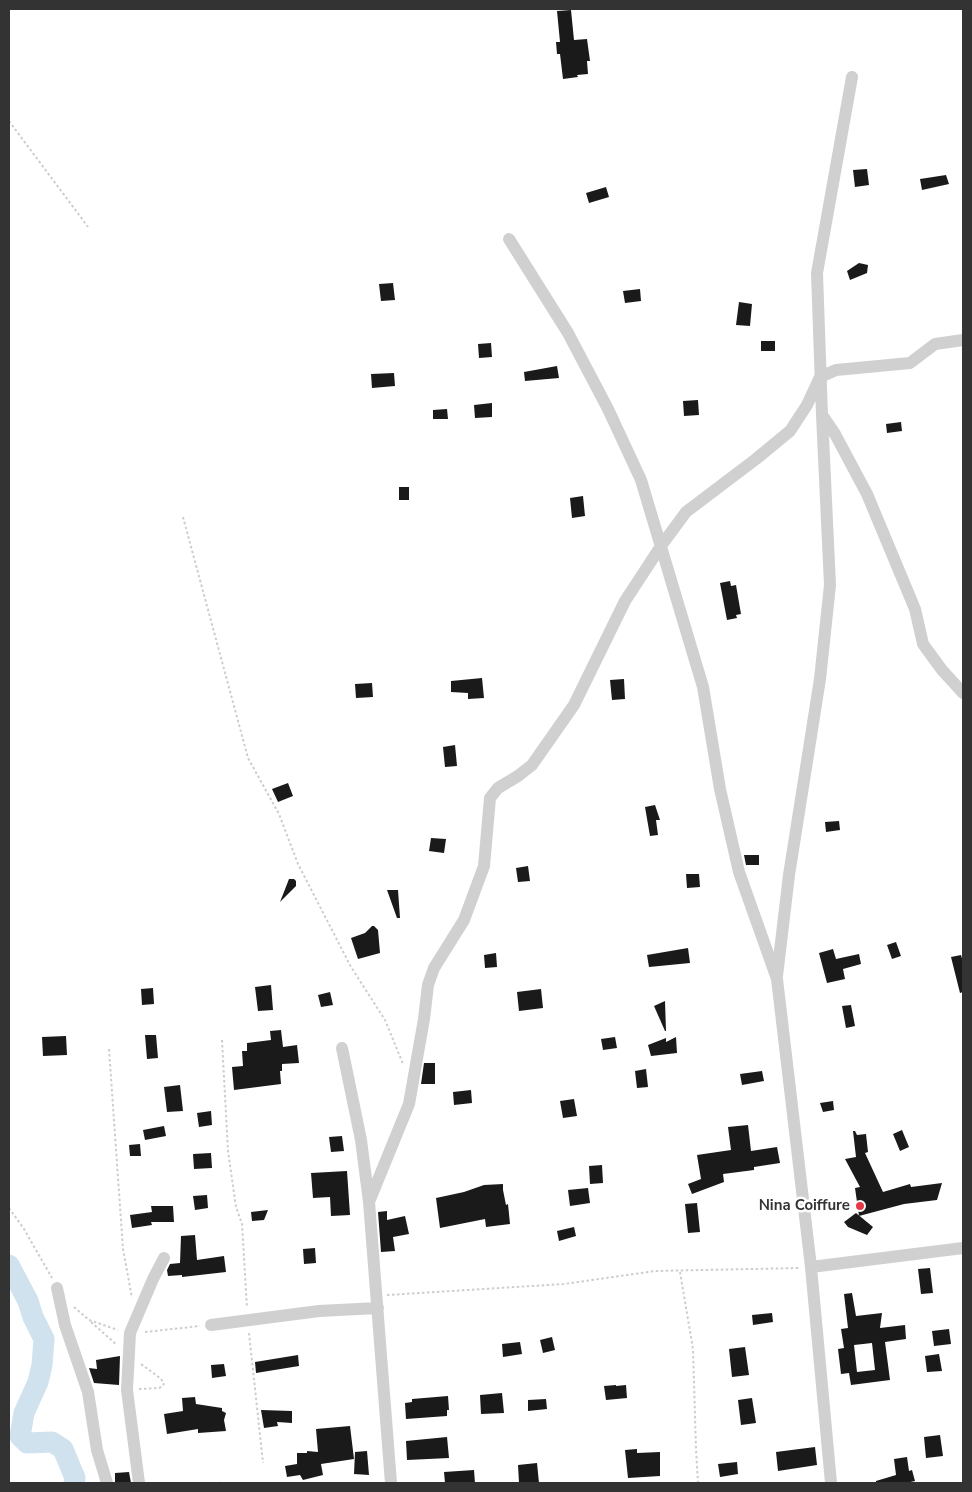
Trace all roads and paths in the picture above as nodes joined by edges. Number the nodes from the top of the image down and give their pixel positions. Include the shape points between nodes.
1 (852, 77) dead end
2 (9, 121) edge
3 (88, 227) dead end
4 (509, 238) dead end
5 (963, 340) edge
6 (820, 377) junction
7 (822, 415) junction
8 (183, 517) dead end
9 (661, 546) junction
10 (963, 693) edge
11 (777, 979) junction
12 (222, 1040) dead end
13 (342, 1048) dead end
14 (109, 1049) dead end
15 (412, 1088) junction
16 (369, 1202) junction
17 (9, 1208) edge
18 (963, 1248) edge
19 (164, 1258) dead end
20 (811, 1268) junction
21 (680, 1272) junction
22 (57, 1288) joint
23 (377, 1302) junction
24 (73, 1306) dead end
25 (140, 1313) junction
26 (89, 1320) junction
27 (248, 1321) junction
28 (210, 1325) joint
29 (130, 1333) junction
30 (128, 1354) junction
31 (126, 1390) junction
32 (263, 1463) dead end
33 (107, 1483) edge
34 (139, 1483) edge
35 (391, 1483) edge
36 (698, 1483) edge
37 (831, 1483) edge

1 - 6 street via 817,273
2 - 3 path
4 - 9 street via 568,333 608,409 641,480
5 - 6 street via 935,344 910,363 836,370
6 - 7 street
6 - 9 street via 790,431 686,512
7 - 10 street via 868,494 915,609 923,644
7 - 11 street via 830,585 820,680 789,875
8 - 15 path via 248,758 279,814 302,873 352,967 385,1020
9 - 11 street via 704,687 720,789 739,872
9 - 15 street via 624,601 574,705 532,765 498,788 490,798 484,866 464,920 434,968 428,985
11 - 20 street
12 - 27 path via 228,1151 236,1207 242,1224
13 - 16 street via 361,1140
14 - 25 path via 123,1249 132,1300
15 - 16 street via 409,1104
16 - 23 street
17 - 22 path
18 - 20 street
19 - 25 street
20 - 21 path
20 - 37 street
21 - 23 path via 655,1271 564,1284
21 - 36 path via 693,1349
22 - 33 street via 64,1325 88,1392 97,1450
23 - 27 street
23 - 35 street
24 - 26 path
25 - 29 street
26 - 29 path
26 - 30 path
27 - 28 street
27 - 32 path
28 - 29 path
29 - 30 street
30 - 31 street
30 - 31 path via 164,1383 159,1388
31 - 34 street

